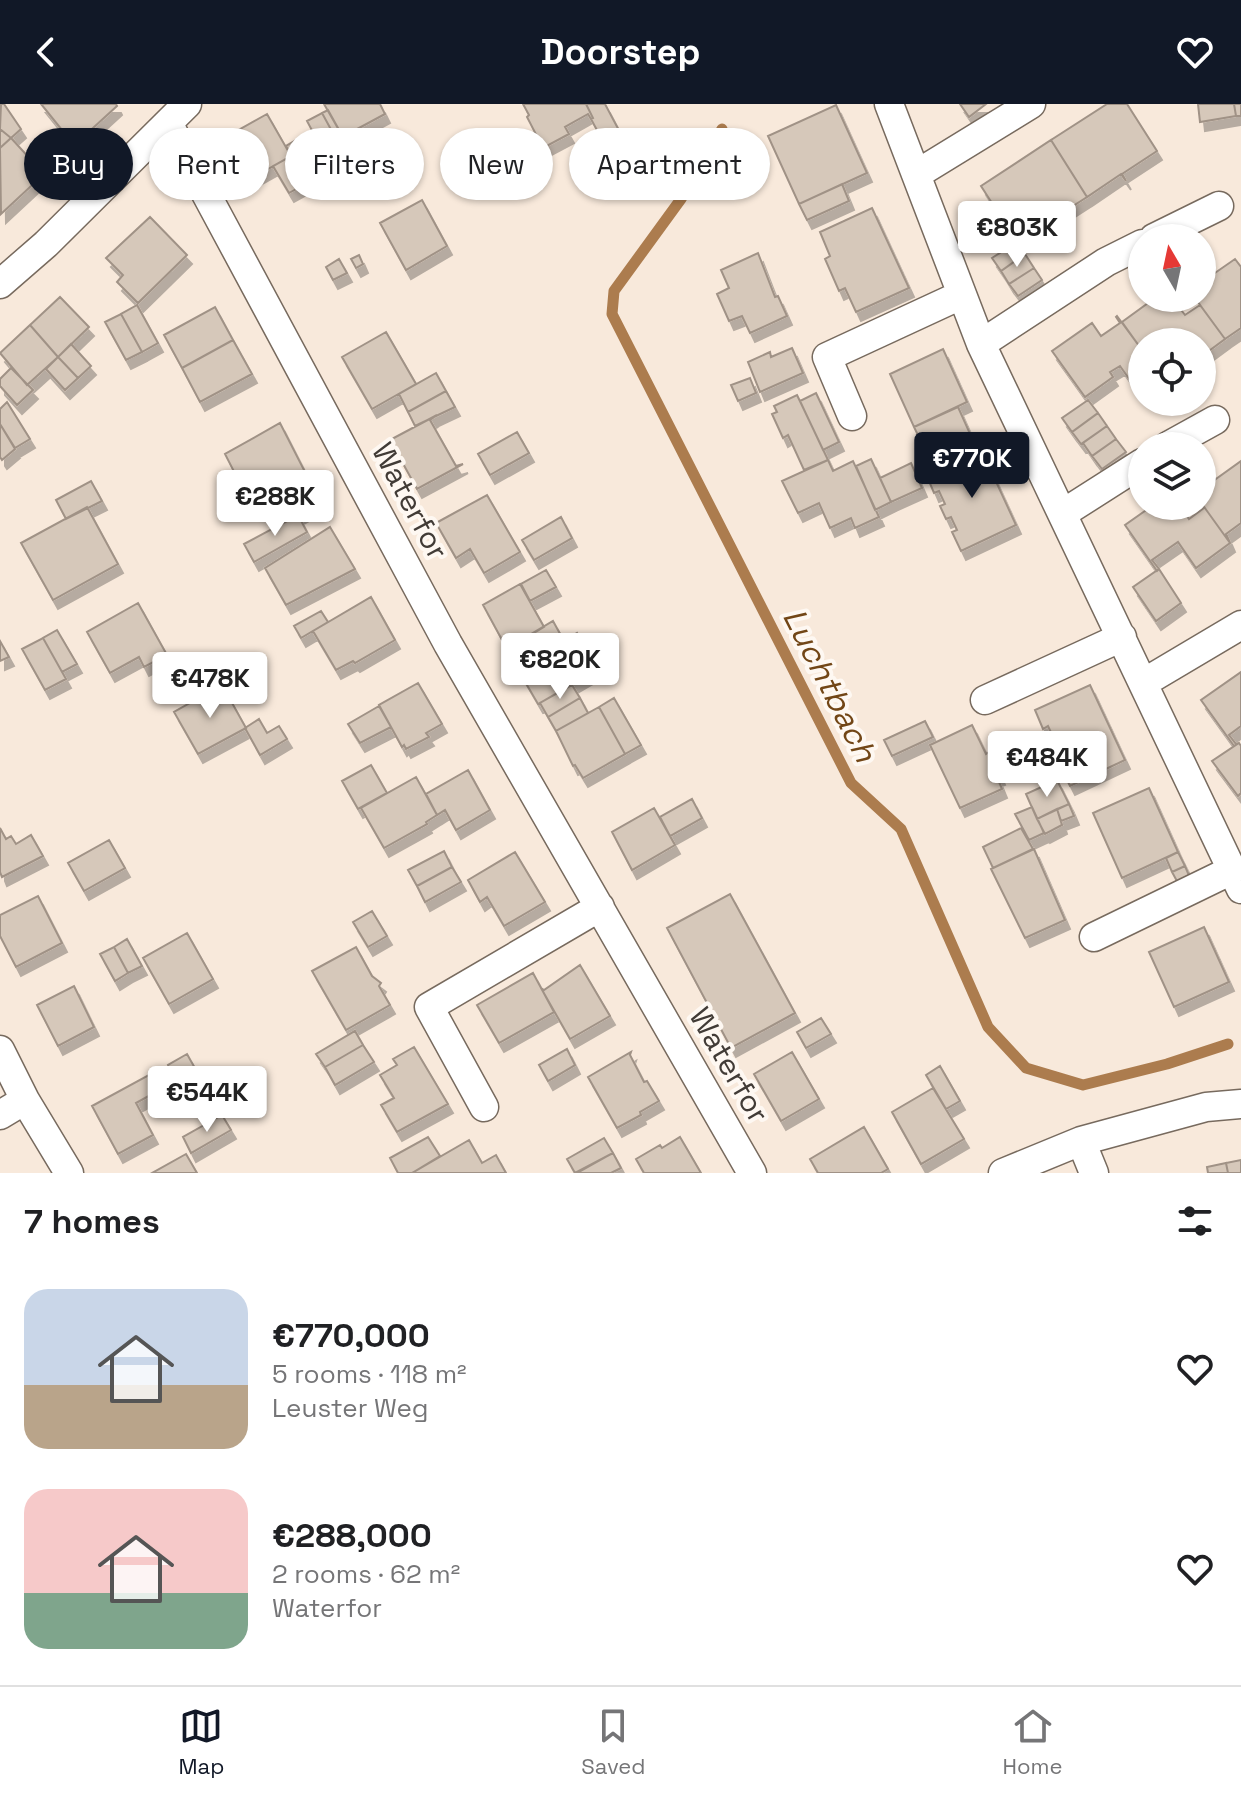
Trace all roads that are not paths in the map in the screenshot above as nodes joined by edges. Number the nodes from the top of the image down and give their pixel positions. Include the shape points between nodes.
1 (889, 104) edge
2 (1031, 104) edge
3 (178, 114) edge
4 (917, 174) junction
5 (1219, 206) dead end
6 (1182, 224) edge
7 (1128, 251) edge
8 (0, 284) edge
9 (961, 295) junction
10 (981, 344) junction
11 (852, 416) dead end
12 (1215, 420) dead end
13 (1193, 432) edge
14 (1128, 472) edge
15 (1062, 514) junction
16 (1241, 625) edge
17 (1122, 637) junction
18 (1145, 682) junction
19 (985, 700) dead end
20 (1236, 880) edge
21 (600, 907) junction
22 (1094, 937) dead end
23 (0, 1050) edge
24 (25, 1100) junction
25 (1241, 1104) edge
26 (484, 1107) dead end
27 (0, 1115) edge
28 (1081, 1141) junction
29 (69, 1173) edge
30 (752, 1173) edge
31 (1003, 1173) edge
32 (1094, 1173) edge

1 - 4 street
2 - 4 street
3 - 8 street
3 - 21 street, Waterfor via 448,644
4 - 9 street
5 - 6 street
7 - 10 street
9 - 10 street
9 - 11 street via 827,357
10 - 15 street
12 - 13 street
14 - 15 street
15 - 17 street
16 - 18 street
17 - 18 street
17 - 19 street
18 - 20 street
20 - 22 street
21 - 26 street via 429,1007
21 - 30 street, Waterfor
23 - 24 street
24 - 27 street
24 - 29 street
25 - 28 street via 1206,1107
28 - 31 street
28 - 32 street

